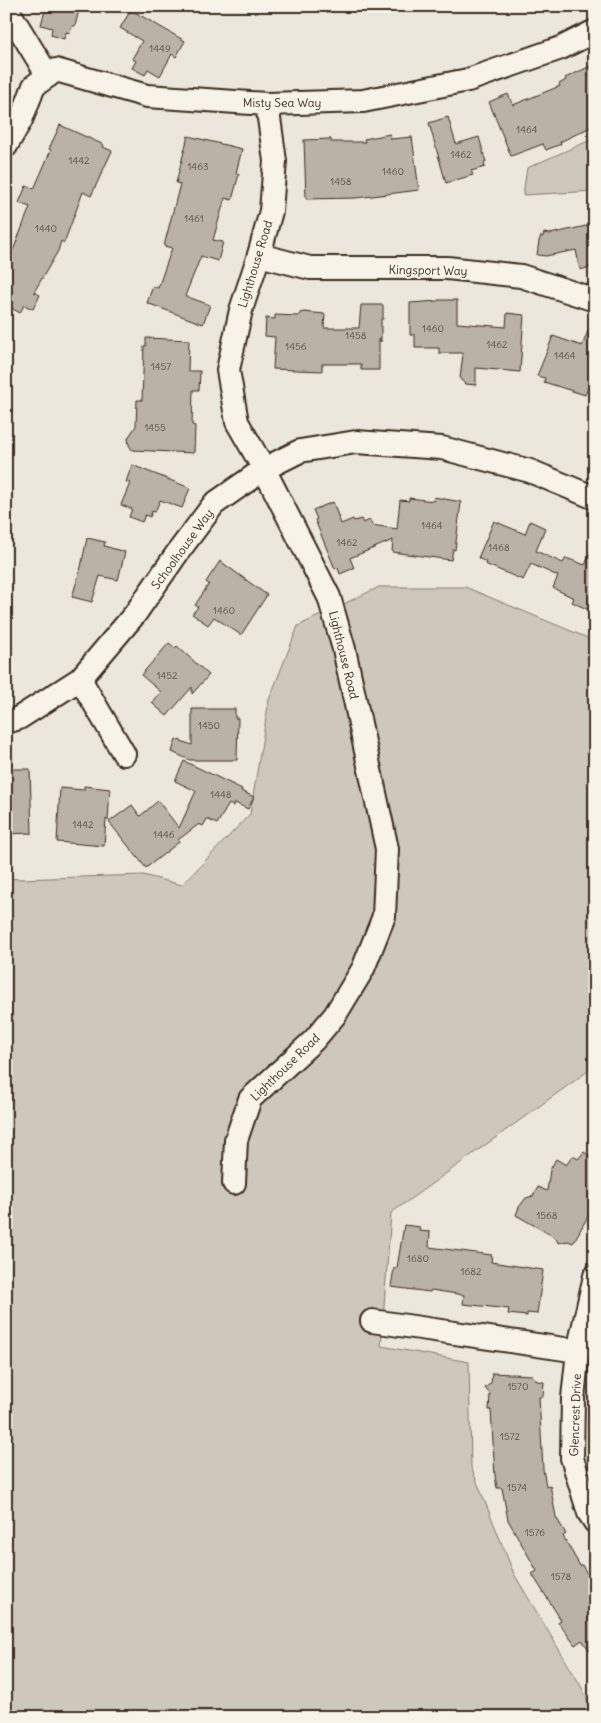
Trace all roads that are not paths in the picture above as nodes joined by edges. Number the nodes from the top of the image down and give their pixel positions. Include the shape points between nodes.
1 (6, 7) edge
2 (595, 31) edge
3 (48, 76) junction
4 (267, 104) junction
5 (6, 146) edge
6 (259, 255) junction
7 (595, 300) edge
8 (264, 470) junction
9 (595, 498) edge
10 (80, 679) junction
11 (6, 722) edge
12 (124, 754) dead end
13 (234, 1183) dead end
14 (595, 1276) edge
15 (372, 1321) dead end
16 (578, 1351) junction
17 (595, 1522) edge

1 - 3 street
2 - 4 street, Misty Sea Way via 561,48 468,80 363,101
3 - 4 street, Misty Sea Way via 56,70 147,96
3 - 5 street via 34,86 21,120
4 - 6 street, Lighthouse Road via 276,161 271,211
6 - 7 street, Kingsport Way via 310,268 447,268 520,276
6 - 8 street, Lighthouse Road via 241,310 228,370 237,422
8 - 9 street, Schoolhouse Way via 300,450 356,442 442,448 530,471
8 - 10 street, Schoolhouse Way via 214,504 135,614
8 - 13 street, Lighthouse Road via 329,597 344,649 387,858 384,916 363,969 335,1015 314,1040 250,1099 236,1140
10 - 11 street, Schoolhouse Way via 19,718
10 - 12 street
14 - 16 street, Glencrest Drive
15 - 16 street
16 - 17 street, Glencrest Drive via 572,1458

